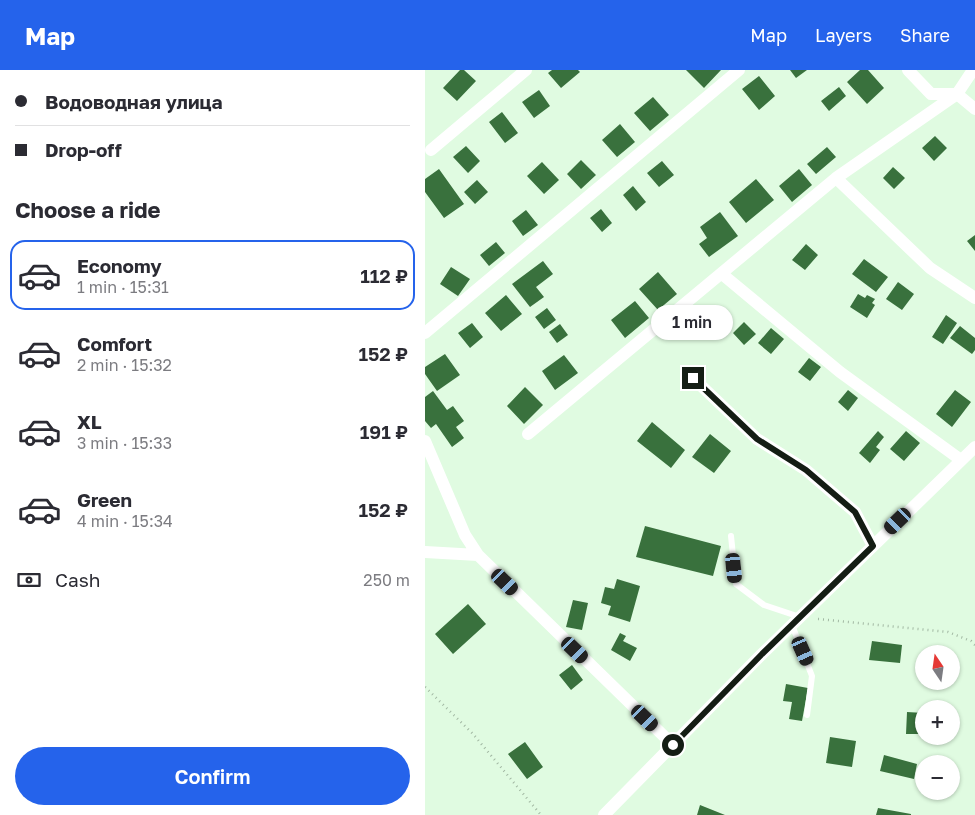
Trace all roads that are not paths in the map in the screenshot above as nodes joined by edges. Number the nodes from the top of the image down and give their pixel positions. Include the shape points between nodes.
1 (526, 70) edge
2 (739, 70) edge
3 (908, 70) edge
4 (973, 70) edge
5 (957, 94) junction
6 (975, 109) edge
7 (431, 150) dead end
8 (836, 178) junction
9 (722, 274) junction
10 (975, 298) edge
11 (425, 333) edge
12 (693, 378) dead end
13 (528, 434) dead end
14 (425, 440) edge
15 (975, 446) edge
16 (961, 460) junction
17 (731, 536) dead end
18 (873, 546) junction
19 (427, 551) edge
20 (478, 555) junction
21 (796, 621) junction
22 (807, 715) dead end
23 (673, 745) junction
24 (604, 815) edge

1 - 7 street
2 - 11 street
3 - 5 street via 931,94
4 - 5 street
5 - 6 street
5 - 8 street
8 - 9 street
8 - 10 street via 930,268
9 - 13 street
9 - 16 street via 840,372
12 - 18 street via 757,439 806,470 855,512
14 - 20 street via 465,535
15 - 16 street
16 - 18 street
17 - 21 lane via 736,584 764,605
18 - 21 street
19 - 20 street
20 - 23 street
21 - 22 lane via 812,676
21 - 23 street
23 - 24 street

